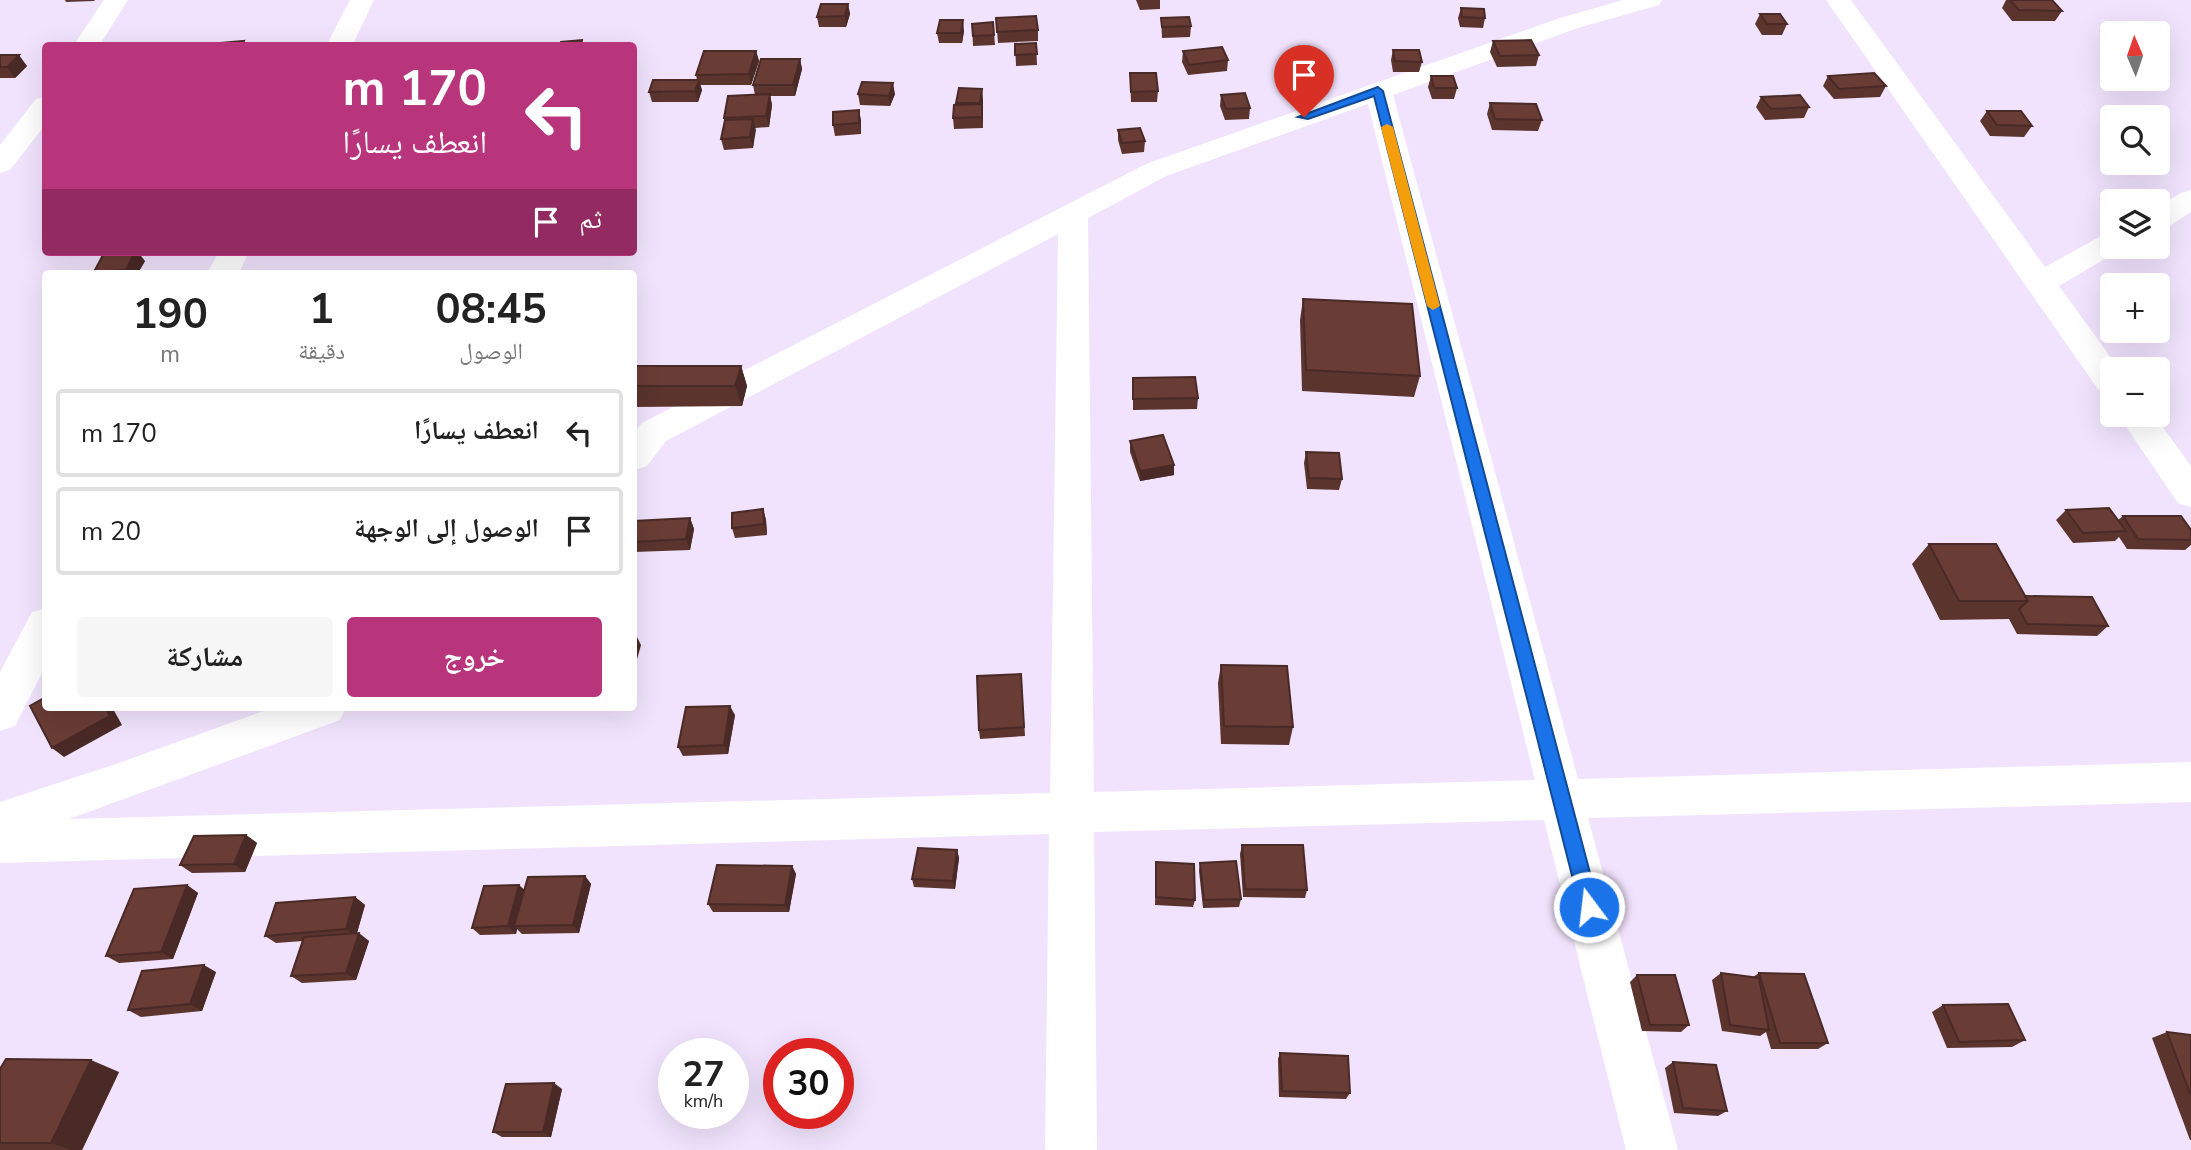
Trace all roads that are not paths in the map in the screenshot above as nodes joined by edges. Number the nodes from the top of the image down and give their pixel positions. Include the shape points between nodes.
1 (116, 0) edge
2 (362, 0) edge
3 (1650, 0) edge
4 (1838, 0) edge
5 (89, 42) edge
6 (341, 42) edge
7 (1378, 91) junction
8 (42, 111) edge
9 (0, 164) edge
10 (2191, 199) edge
11 (2170, 212) edge
12 (1073, 213) junction
13 (2100, 250) edge
14 (2040, 282) junction
15 (2100, 367) edge
16 (2144, 427) edge
17 (637, 453) edge
18 (2191, 493) edge
19 (42, 632) edge
20 (314, 711) edge
21 (0, 713) edge
22 (2191, 782) edge
23 (1561, 799) junction
24 (1071, 812) junction
25 (0, 822) edge
26 (0, 842) edge
27 (1071, 1150) edge
28 (1652, 1150) edge

1 - 5 street
2 - 6 street
3 - 7 street via 1569,23
4 - 14 street
7 - 12 street via 1156,170
7 - 23 street
8 - 9 street
10 - 11 street
12 - 17 street via 654,432
12 - 24 street
13 - 14 street
14 - 15 street
16 - 18 street
19 - 21 street
20 - 25 street
22 - 23 street
23 - 24 street
23 - 28 street
24 - 26 street
24 - 27 street

